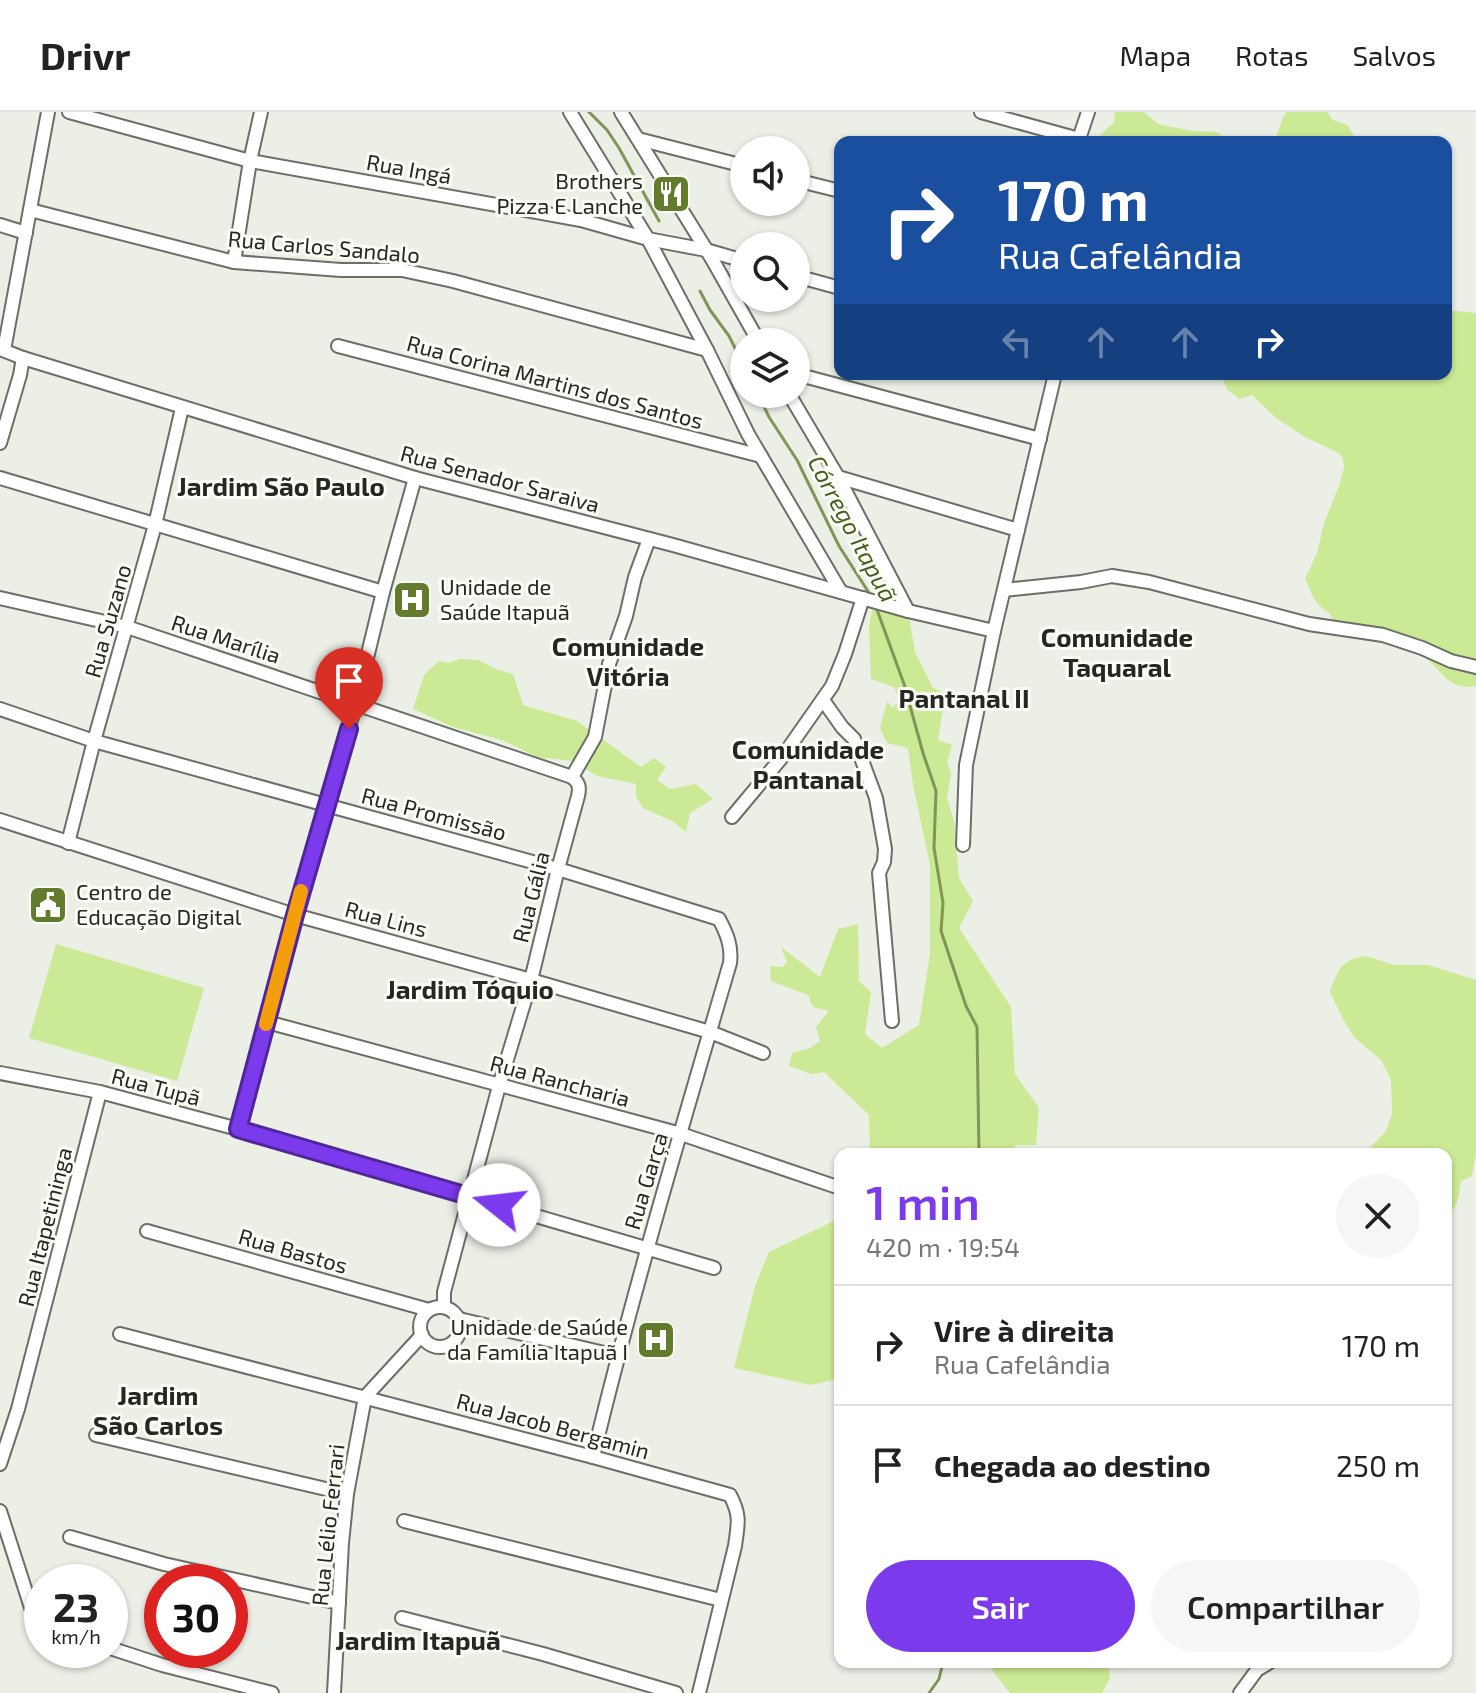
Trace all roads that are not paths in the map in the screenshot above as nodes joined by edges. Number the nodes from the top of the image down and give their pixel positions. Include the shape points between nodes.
1 (48, 112) edge
2 (69, 112) edge
3 (261, 112) edge
4 (570, 112) edge
5 (621, 112) edge
6 (981, 112) edge
7 (1088, 112) edge
8 (1061, 136) edge
9 (1080, 136) edge
10 (638, 139) junction
11 (250, 161) junction
12 (730, 162) edge
13 (810, 184) edge
14 (834, 190) edge
15 (30, 210) junction
16 (0, 225) edge
17 (26, 233) junction
18 (648, 239) junction
19 (706, 250) junction
20 (730, 257) edge
21 (234, 262) junction
22 (810, 280) edge
23 (834, 286) edge
24 (751, 328) edge
25 (338, 346) dead end
26 (2, 350) edge
27 (707, 350) junction
28 (23, 358) junction
29 (810, 378) edge
30 (1054, 380) edge
31 (182, 408) junction
32 (797, 408) edge
33 (1040, 439) junction
34 (0, 443) edge
35 (761, 456) junction
36 (838, 477) junction
37 (0, 478) edge
38 (415, 478) junction
39 (155, 525) junction
40 (1018, 530) junction
41 (649, 539) junction
42 (1004, 590) junction
43 (383, 592) junction
44 (841, 592) junction
45 (0, 598) edge
46 (863, 598) junction
47 (908, 611) junction
48 (127, 627) junction
49 (994, 631) junction
50 (1476, 667) edge
51 (823, 700) junction
52 (356, 703) junction
53 (0, 709) edge
54 (94, 741) junction
55 (572, 777) junction
56 (325, 805) junction
57 (732, 817) dead end
58 (0, 820) edge
59 (68, 843) junction
60 (963, 845) dead end
61 (558, 869) junction
62 (295, 915) junction
63 (719, 919) joint
64 (531, 980) junction
65 (892, 1021) dead end
66 (267, 1022) junction
67 (710, 1032) junction
68 (763, 1053) dead end
69 (0, 1073) edge
70 (499, 1086) junction
71 (100, 1092) junction
72 (238, 1129) junction
73 (681, 1134) junction
74 (834, 1186) edge
75 (469, 1196) junction
76 (147, 1231) dead end
77 (647, 1247) junction
78 (714, 1268) dead end
79 (444, 1307) junction
80 (429, 1310) junction
81 (459, 1319) junction
82 (120, 1334) dead end
83 (422, 1335) junction
84 (617, 1356) junction
85 (365, 1397) junction
86 (96, 1435) dead end
87 (593, 1457) junction
88 (0, 1464) edge
89 (347, 1494) junction
90 (0, 1511) edge
91 (404, 1521) dead end
92 (70, 1537) dead end
93 (24, 1581) edge
94 (721, 1600) junction
95 (339, 1603) junction
96 (402, 1618) dead end
97 (128, 1654) edge
98 (1260, 1668) edge
99 (272, 1693) edge
100 (334, 1693) edge
101 (676, 1693) edge
102 (699, 1693) edge
103 (1240, 1693) edge

1 - 15 street
2 - 11 street, Rua Ingá
3 - 11 street
4 - 18 street
5 - 10 street
6 - 8 street
7 - 9 street
10 - 12 street
10 - 19 street
11 - 18 street, Rua Ingá via 581,220
11 - 21 street
13 - 14 street
15 - 17 street
15 - 21 street, Rua Carlos Sandalo
16 - 17 street
17 - 26 street
18 - 19 street, Rua Ingá
18 - 27 street
19 - 20 street, Rua Ingá
19 - 24 street
21 - 27 street, Rua Carlos Sandalo via 402,270
22 - 23 street
25 - 35 street, Rua Corina Martins dos Santos
26 - 28 street, Rua Senador Saraiva
27 - 35 street
28 - 31 street, Rua Senador Saraiva
28 - 34 street
29 - 33 street
30 - 33 street
31 - 38 street, Rua Senador Saraiva
31 - 39 street, Rua Suzano
32 - 36 street
33 - 40 street
35 - 44 street
36 - 40 street
36 - 47 street
37 - 39 street
38 - 41 street, Rua Senador Saraiva
38 - 43 street
39 - 43 street
39 - 48 street, Rua Suzano
40 - 42 street
41 - 44 street, Rua Senador Saraiva
41 - 55 street via 609,664 595,737
42 - 49 street
42 - 50 street via 1112,576 1149,582 1309,624 1383,635
43 - 52 street
44 - 46 street, Rua Senador Saraiva
45 - 48 street, Rua Marília
46 - 47 street, Rua Senador Saraiva
46 - 51 street
47 - 49 street, Rua Senador Saraiva
48 - 52 street, Rua Marília
48 - 54 street, Rua Suzano
49 - 60 street via 966,765
51 - 57 street
51 - 65 street via 854,739 876,798 885,849 879,873
52 - 55 street, Rua Marília
52 - 56 street
53 - 54 street, Rua Promissão
54 - 56 street, Rua Promissão
54 - 59 street, Rua Suzano
55 - 61 street, Rua Gália via 580,787
56 - 61 street, Rua Promissão
56 - 62 street
58 - 59 street, Rua Lins
59 - 62 street, Rua Lins
61 - 63 street, Rua Promissão
61 - 64 street, Rua Gália
62 - 64 street, Rua Lins
62 - 66 street
63 - 67 street, Rua Garça via 731,952
64 - 67 street, Rua Lins
64 - 70 street, Rua Gália
66 - 70 street, Rua Rancharia
66 - 72 street
67 - 68 street, Rua Lins
67 - 73 street, Rua Garça
69 - 71 street, Rua Tupã
70 - 73 street, Rua Rancharia
70 - 75 street, Rua Gália
71 - 72 street, Rua Tupã
71 - 88 street, Rua Itapetininga
72 - 75 street, Rua Tupã
73 - 74 street, Rua Rancharia
73 - 77 street, Rua Garça
75 - 77 street, Rua Tupã
75 - 79 street, Rua Gália
76 - 80 street, Rua Bastos
77 - 78 street, Rua Tupã
77 - 84 street, Rua Garça
79 - 80 street
79 - 81 street
80 - 83 street via 420,1324
81 - 83 street via 460,1331 448,1345 435,1346
81 - 84 street
82 - 85 street, Rua Jacob Bergamin
83 - 85 street
84 - 87 street, Rua Garça
85 - 87 street, Rua Jacob Bergamin
85 - 89 street, Rua Lélio Ferrari
86 - 89 street
87 - 94 street, Rua Jacob Bergamin via 730,1495 739,1523
89 - 95 street, Rua Lélio Ferrari
90 - 93 street
91 - 94 street
92 - 95 street
94 - 102 street
95 - 100 street, Rua Lélio Ferrari
96 - 101 street
97 - 99 street
98 - 103 street

